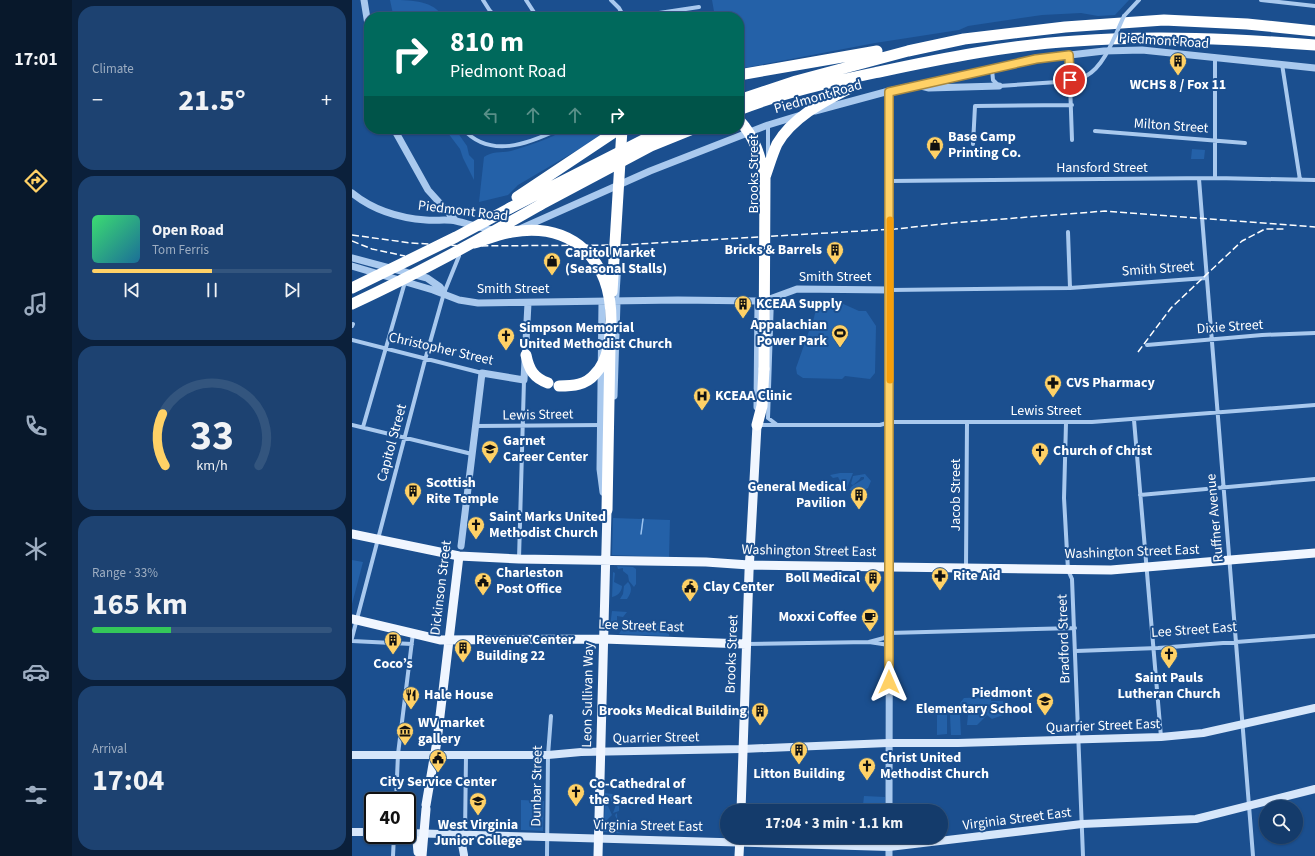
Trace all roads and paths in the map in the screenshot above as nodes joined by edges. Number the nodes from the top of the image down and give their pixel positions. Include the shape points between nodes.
1 (364, 0) edge
2 (483, 0) edge
3 (526, 0) edge
4 (611, 0) edge
5 (1139, 0) edge
6 (1261, 0) edge
7 (1315, 6) edge
8 (699, 7) dead end
9 (366, 12) edge
10 (491, 12) edge
11 (534, 12) edge
12 (621, 12) edge
13 (666, 12) edge
14 (1315, 31) edge
15 (1315, 45) edge
16 (908, 51) junction
17 (1069, 55) junction
18 (955, 56) junction
19 (1215, 57) junction
20 (1282, 64) junction
21 (1315, 68) edge
22 (992, 69) junction
23 (744, 74) edge
24 (919, 85) junction
25 (999, 86) junction
26 (889, 92) junction
27 (744, 98) edge
28 (1072, 105) junction
29 (744, 108) edge
30 (768, 125) junction
31 (744, 127) edge
32 (1095, 131) dead end
33 (397, 134) edge
34 (468, 134) edge
35 (548, 134) edge
36 (614, 134) edge
37 (621, 134) edge
38 (655, 134) edge
39 (681, 134) edge
40 (1072, 140) dead end
41 (1215, 140) junction
42 (1245, 143) dead end
43 (973, 144) dead end
44 (765, 177) junction
45 (1215, 178) junction
46 (1199, 179) junction
47 (1300, 180) junction
48 (1315, 180) edge
49 (890, 181) junction
50 (352, 192) edge
51 (508, 206) junction
52 (456, 221) junction
53 (768, 222) dead end
54 (1068, 232) dead end
55 (474, 243) junction
56 (459, 256) dead end
57 (352, 258) edge
58 (352, 266) edge
59 (619, 270) dead end
60 (408, 273) junction
61 (1206, 278) junction
62 (405, 281) junction
63 (352, 288) edge
64 (1070, 288) junction
65 (890, 290) junction
66 (444, 293) junction
67 (772, 298) junction
68 (758, 301) junction
69 (602, 302) junction
70 (528, 303) junction
71 (352, 304) edge
72 (614, 306) junction
73 (1315, 334) edge
74 (610, 339) junction
75 (1210, 339) junction
76 (352, 340) edge
77 (1147, 345) dead end
78 (384, 349) junction
79 (526, 355) junction
80 (425, 360) junction
81 (482, 373) junction
82 (524, 380) junction
83 (554, 385) junction
84 (1315, 405) edge
85 (762, 406) junction
86 (1216, 411) junction
87 (1134, 420) junction
88 (772, 421) junction
89 (890, 422) junction
90 (967, 422) junction
91 (1066, 423) junction
92 (352, 425) edge
93 (601, 425) junction
94 (757, 425) junction
95 (475, 426) junction
96 (523, 426) junction
97 (363, 427) junction
98 (405, 437) junction
99 (472, 454) junction
100 (1315, 479) edge
101 (1222, 488) junction
102 (1140, 494) junction
103 (607, 510) junction
104 (352, 534) edge
105 (379, 539) junction
106 (461, 546) joint
107 (1315, 553) edge
108 (459, 556) junction
109 (519, 559) junction
110 (606, 560) junction
111 (1230, 561) junction
112 (749, 565) junction
113 (889, 566) junction
114 (966, 568) junction
115 (1146, 568) junction
116 (1068, 570) junction
117 (354, 619) edge
118 (1075, 628) junction
119 (413, 633) junction
120 (889, 633) junction
121 (1315, 636) edge
122 (352, 639) edge
123 (603, 639) junction
124 (449, 640) junction
125 (1235, 641) junction
126 (869, 642) junction
127 (412, 644) junction
128 (746, 644) junction
129 (889, 645) junction
130 (1153, 647) junction
131 (1076, 651) junction
132 (1315, 708) edge
133 (551, 716) dead end
134 (1242, 725) junction
135 (1161, 737) junction
136 (1079, 741) junction
137 (888, 743) junction
138 (742, 749) junction
139 (601, 752) junction
140 (398, 754) junction
141 (352, 755) edge
142 (434, 755) junction
143 (548, 755) junction
144 (466, 756) junction
145 (1315, 789) edge
146 (396, 792) edge
147 (741, 804) edge
148 (889, 804) edge
149 (1249, 806) junction
150 (1082, 824) junction
151 (352, 832) edge
152 (364, 832) edge
153 (416, 834) edge
154 (425, 834) junction
155 (449, 834) junction
156 (465, 834) junction
157 (547, 836) junction
158 (598, 838) junction
159 (416, 839) edge
160 (720, 839) edge
161 (394, 844) edge
162 (740, 844) edge
163 (833, 844) edge
164 (889, 847) junction
165 (464, 855) edge
166 (393, 856) edge
167 (418, 856) edge
168 (422, 856) edge
169 (547, 856) edge
170 (598, 856) edge
171 (739, 856) edge
172 (889, 856) edge
173 (1084, 856) edge
174 (1253, 856) edge

1 - 9 street
2 - 10 street
3 - 11 street
4 - 12 street
5 - 25 street, bridge via 1124,16 1103,58 1091,73 1077,79 1058,82
6 - 7 street
8 - 13 street
14 - 16 highway via 1247,24 1164,20 1065,26 964,39
15 - 18 highway via 1160,38 1091,40
16 - 23 highway via 891,49
16 - 27 highway via 796,81
17 - 19 street, Piedmont Road via 1135,50
17 - 22 street, Piedmont Road
17 - 28 street
18 - 29 highway via 801,89
18 - 44 highway, bridge via 862,82 809,111 785,133 773,154
19 - 20 street, Piedmont Road
19 - 41 street
20 - 21 street, Piedmont Road
20 - 47 street
22 - 24 street, Piedmont Road
22 - 25 street via 993,80
24 - 25 street via 929,88
24 - 26 street, Piedmont Road
26 - 30 street, Piedmont Road
26 - 49 street
28 - 40 street
28 - 43 street via 975,106
30 - 52 street, Piedmont Road via 650,171 526,227 514,230 485,229
30 - 53 street, Brooks Street
31 - 44 highway, bridge via 759,151
32 - 41 street, Milton Street
33 - 52 street via 428,190
34 - 35 street via 483,143 504,148
36 - 51 highway
37 - 72 highway, bridge
38 - 51 highway
39 - 55 highway, bridge via 651,146
41 - 42 street, Milton Street
41 - 45 street
44 - 85 highway, bridge
45 - 46 street, Hansford Street
45 - 47 street, Hansford Street
46 - 49 street, Hansford Street
46 - 61 street, Ruffner Avenue
47 - 48 street, Hansford Street
49 - 65 street
50 - 52 street, Piedmont Road via 368,205 393,215
51 - 63 highway, bridge via 456,237
54 - 64 street
55 - 71 highway, bridge
55 - 72 highway, bridge via 521,231 542,232 567,238 585,250 600,269
56 - 66 street, Capitol Street
57 - 60 street, Smith Street
58 - 62 street, Smith Street
59 - 72 street, Leon Sullivan Way
60 - 62 street
60 - 66 street, Smith Street via 435,282
61 - 64 street, Smith Street
61 - 75 street, Ruffner Avenue
62 - 66 street, Smith Street
62 - 78 street
64 - 65 street, Smith Street
65 - 67 street, Smith Street via 798,289
65 - 89 street
66 - 70 street, Smith Street via 469,302
66 - 80 street, Capitol Street
67 - 68 street, Smith Street
67 - 88 street
68 - 72 street, Smith Street via 678,300
68 - 94 street
69 - 70 street, Smith Street
69 - 72 street, Smith Street
69 - 93 street, Leon Sullivan Way
70 - 79 street
72 - 74 highway, bridge
72 - 103 street, Leon Sullivan Way via 611,483
73 - 75 street, Dixie Street
74 - 83 highway, bridge via 605,360 595,375 578,385
74 - 103 highway, bridge
75 - 77 street, Dixie Street
75 - 86 street, Ruffner Avenue
76 - 78 street, Christopher Street
78 - 80 street, Christopher Street
78 - 97 street
79 - 82 street
79 - 83 highway via 529,369 535,377
80 - 81 street, Christopher Street
80 - 98 street, Capitol Street
81 - 82 street, Christopher Street
81 - 95 street, Dickinson Street
82 - 83 highway
82 - 96 street
84 - 86 street, Lewis Street
85 - 88 highway
85 - 94 highway
86 - 87 street, Lewis Street
86 - 101 street, Ruffner Avenue
87 - 91 street, Lewis Street
87 - 102 street
88 - 89 street, Lewis Street via 880,425
88 - 94 street, Lewis Street
89 - 90 street, Lewis Street
89 - 113 street
90 - 91 street, Lewis Street
90 - 114 street, Jacob Street
91 - 116 street, Bradford Street via 1064,498
92 - 97 street
93 - 96 street, Lewis Street
93 - 103 street, Leon Sullivan Way via 600,470
94 - 112 main road, Brooks Street
95 - 96 street, Lewis Street
95 - 99 street, Dickinson Street
96 - 109 street
97 - 98 street
98 - 99 street
98 - 105 street, Capitol Street
99 - 106 street, Dickinson Street
100 - 101 street
101 - 102 street
101 - 111 street, Ruffner Avenue
102 - 115 street
103 - 110 main road, Leon Sullivan Way
104 - 105 main road, Washington Street East
105 - 108 main road, Washington Street East
105 - 117 street, Capitol Street
106 - 108 street, Dickinson Street
107 - 111 main road, Washington Street East
108 - 109 main road, Washington Street East
108 - 124 main road, Dickinson Street
109 - 110 main road, Washington Street East
110 - 112 main road, Washington Street East
110 - 123 main road, Leon Sullivan Way
111 - 115 main road, Washington Street East
111 - 125 street, Ruffner Avenue
112 - 113 main road, Washington Street East
112 - 128 main road, Brooks Street
113 - 114 main road, Washington Street East
113 - 120 street
114 - 116 main road, Washington Street East
115 - 116 main road, Washington Street East
115 - 130 street
116 - 118 street, Bradford Street via 1072,579
117 - 119 main road, Lee Street East
117 - 122 street, Capitol Street
118 - 120 street, Lee Street East
118 - 131 street, Bradford Street
119 - 124 main road, Lee Street East
119 - 127 street
120 - 126 street, Lee Street East via 884,638
120 - 129 street
121 - 125 street, Lee Street East
122 - 127 street
123 - 124 main road, Lee Street East
123 - 128 main road, Lee Street East
123 - 139 main road, Leon Sullivan Way
124 - 142 main road, Dickinson Street
125 - 130 street, Lee Street East
125 - 134 street, Ruffner Avenue
126 - 128 street, Lee Street East
126 - 129 street, Lee Street East
127 - 140 street
128 - 138 main road, Brooks Street
129 - 137 street
130 - 131 street, Lee Street East
130 - 135 street
131 - 136 street, Bradford Street
132 - 134 main road, Quarrier Street East
133 - 143 street, Dunbar Street
134 - 135 main road, Quarrier Street East via 1203,733
134 - 149 street, Ruffner Avenue
135 - 136 main road, Quarrier Street East
136 - 137 main road, Quarrier Street East
136 - 150 street, Bradford Street
137 - 138 main road, Quarrier Street
137 - 148 street
138 - 139 main road, Quarrier Street
138 - 147 main road, Brooks Street
139 - 143 main road, Quarrier Street
139 - 158 main road, Leon Sullivan Way
140 - 141 main road, Quarrier Street
140 - 142 main road, Quarrier Street
140 - 146 street
142 - 144 main road, Quarrier Street
142 - 154 main road, Dickinson Street via 426,807
143 - 144 main road, Quarrier Street
143 - 157 street, Dunbar Street
144 - 156 street
145 - 149 main road, Virginia Street East
149 - 150 main road, Virginia Street East via 1196,819
149 - 174 street, Ruffner Avenue
150 - 164 main road, Virginia Street East
150 - 173 street, Bradford Street
151 - 152 main road
153 - 154 main road, Virginia Street East
154 - 155 main road, Virginia Street East
154 - 168 main road, Dickinson Street
155 - 156 main road, Virginia Street East
155 - 165 main road via 461,839
156 - 157 main road, Virginia Street East
156 - 165 street
157 - 158 main road, Virginia Street East
157 - 169 street, Dunbar Street
158 - 160 main road, Virginia Street East
158 - 170 main road, Leon Sullivan Way
159 - 167 main road
161 - 166 street
162 - 171 main road
163 - 164 main road, Virginia Street East
164 - 172 street

